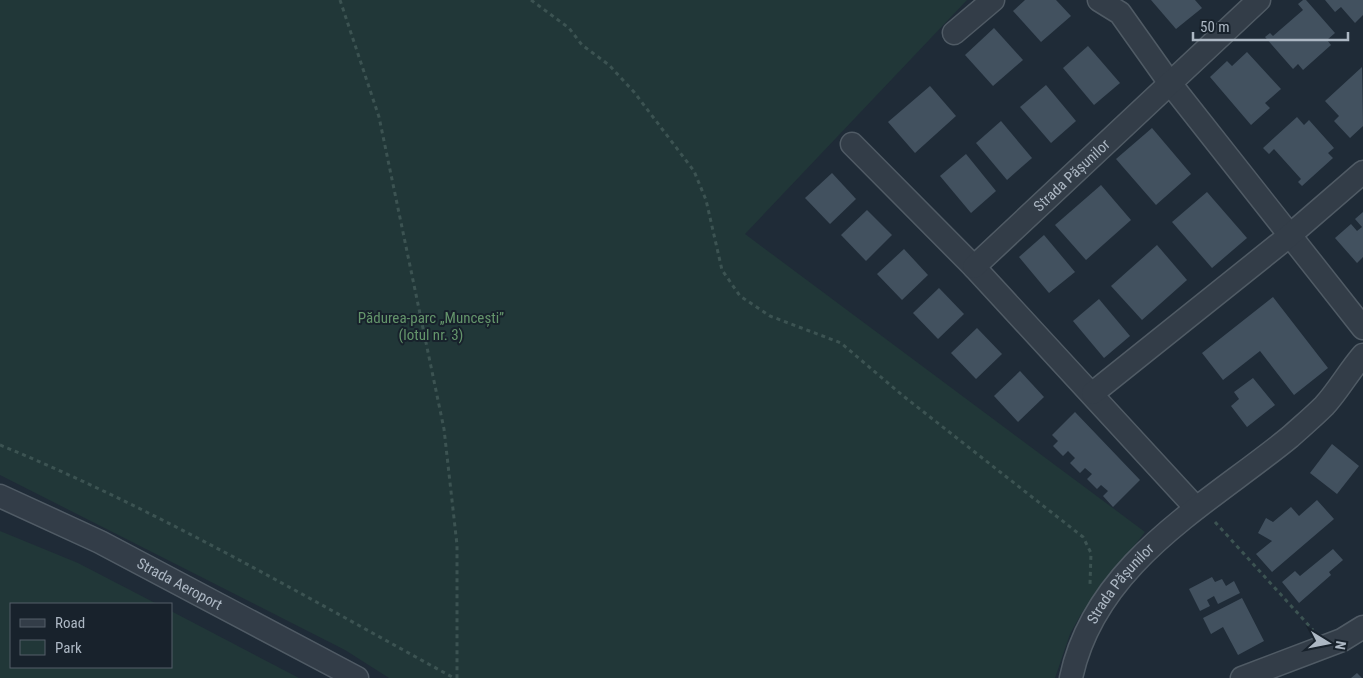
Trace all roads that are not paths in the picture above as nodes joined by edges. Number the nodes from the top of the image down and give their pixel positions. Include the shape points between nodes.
1 (993, 0) edge
2 (1098, 0) edge
3 (1259, 0) edge
4 (1121, 6) edge
5 (954, 33) dead end
6 (1169, 82) junction
7 (852, 144) dead end
8 (1363, 172) edge
9 (1289, 236) junction
10 (974, 267) junction
11 (1363, 328) edge
12 (1363, 355) edge
13 (1093, 393) junction
14 (0, 496) edge
15 (1196, 508) junction
16 (1363, 627) edge
17 (358, 678) edge
18 (1071, 678) edge
19 (1242, 678) edge

1 - 5 street
2 - 4 street
3 - 6 street, Strada Pășunilor
4 - 6 street
6 - 9 street
6 - 10 street, Strada Pășunilor
7 - 10 street
8 - 9 street
9 - 11 street
9 - 13 street
10 - 13 street
12 - 15 street, Strada Pășunilor via 1325,405 1311,418
13 - 15 street
14 - 17 street, Strada Aeroport via 100,542
15 - 18 street, Strada Pășunilor via 1144,552 1104,602 1082,639
16 - 19 street via 1327,645

